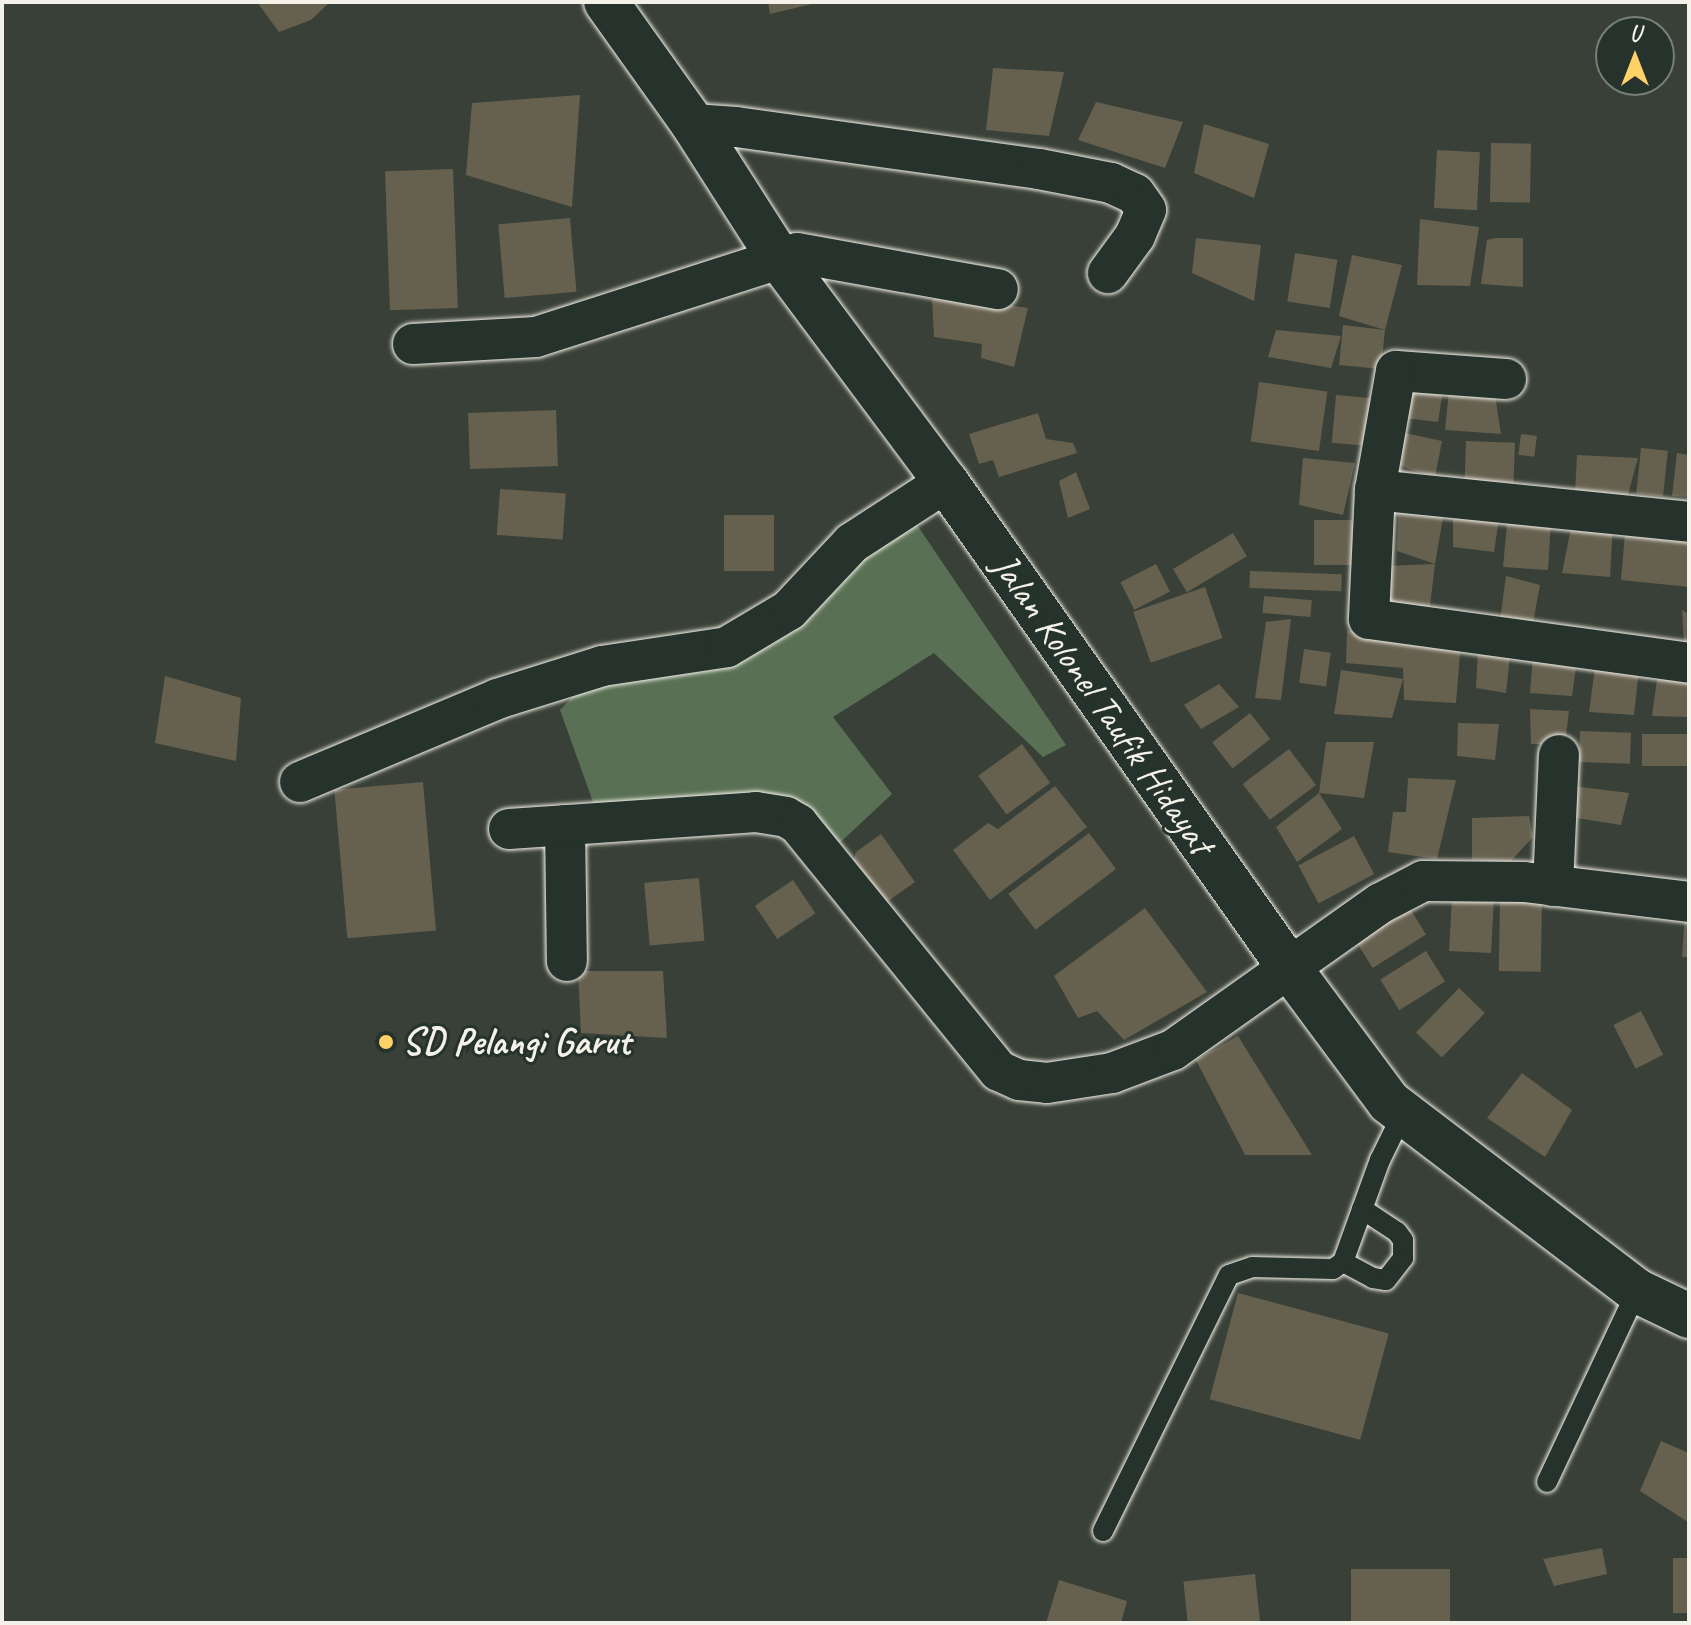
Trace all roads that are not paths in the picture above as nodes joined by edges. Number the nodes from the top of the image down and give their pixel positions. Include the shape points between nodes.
1 (606, 2) edge
2 (693, 124) junction
3 (778, 257) junction
4 (1108, 273) dead end
5 (998, 289) dead end
6 (413, 344) dead end
7 (1506, 379) dead end
8 (946, 482) junction
9 (1375, 490) junction
10 (1689, 522) edge
11 (1689, 663) edge
12 (1559, 755) dead end
13 (300, 782) dead end
14 (565, 825) junction
15 (509, 829) dead end
16 (1553, 886) junction
17 (1689, 902) edge
18 (567, 961) dead end
19 (1288, 966) junction
20 (1403, 1113) junction
21 (1362, 1209) junction
22 (1343, 1262) junction
23 (1637, 1291) junction
24 (1689, 1316) edge
25 (1547, 1482) dead end
26 (1103, 1531) dead end

1 - 2 main road, Jalan Kolonel Taufik Hidayat
2 - 3 main road, Jalan Kolonel Taufik Hidayat
2 - 4 street via 1024,166 1111,183 1135,194 1146,210 1135,236
3 - 5 street via 813,254
3 - 6 street via 536,337
3 - 8 main road, Jalan Kolonel Taufik Hidayat
7 - 9 street via 1396,371
8 - 13 street via 852,543 789,610 727,647 602,666 497,699
8 - 19 main road, Jalan Kolonel Taufik Hidayat
9 - 10 street
9 - 11 street via 1369,619
12 - 16 street
14 - 15 street
14 - 18 street
14 - 19 street via 756,812 786,817 798,824 999,1071 1019,1080 1047,1083 1112,1073 1173,1050
16 - 17 street
16 - 19 street via 1423,881
19 - 20 main road, Jalan Kolonel Taufik Hidayat via 1389,1102
20 - 21 lane
20 - 23 main road, Jalan Kolonel Taufik Hidayat
21 - 22 lane
21 - 22 lane via 1397,1232 1403,1240 1403,1258 1386,1280
22 - 26 lane via 1333,1269 1252,1267 1229,1275
23 - 24 main road, Jalan Kolonel Taufik Hidayat
23 - 25 lane

